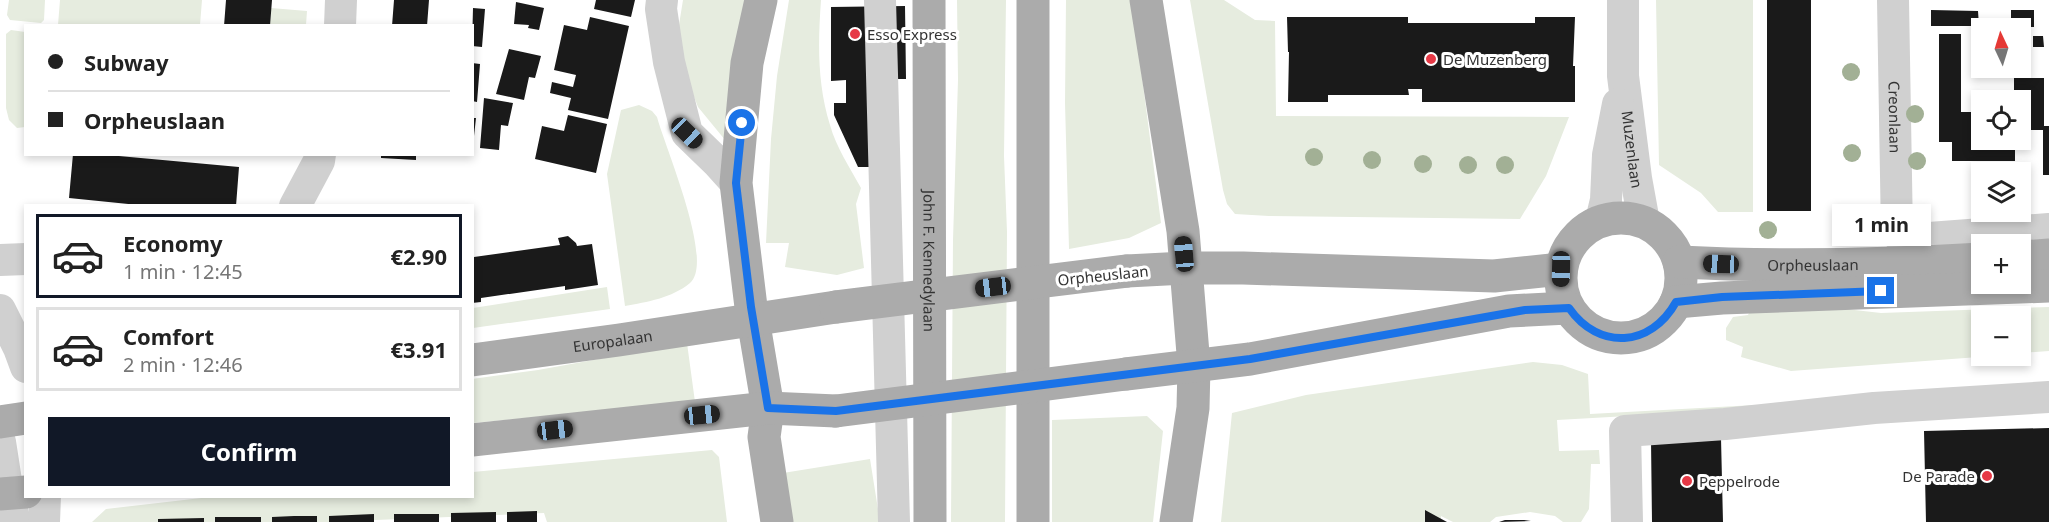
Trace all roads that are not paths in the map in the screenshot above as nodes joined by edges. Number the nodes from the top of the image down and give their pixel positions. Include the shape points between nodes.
1 (341, 0) edge
2 (662, 0) edge
3 (761, 0) edge
4 (880, 0) edge
5 (929, 0) edge
6 (1033, 0) edge
7 (1146, 0) edge
8 (1623, 0) edge
9 (1893, 0) edge
10 (340, 24) edge
11 (1623, 76) junction
12 (320, 156) edge
13 (736, 183) junction
14 (296, 204) edge
15 (1601, 220) junction
16 (1644, 222) junction
17 (2049, 229) edge
18 (2049, 255) edge
19 (2031, 256) edge
20 (24, 259) edge
21 (0, 260) edge
22 (1971, 260) edge
23 (1679, 262) junction
24 (1185, 267) junction
25 (1561, 269) junction
26 (2049, 286) edge
27 (1676, 302) junction
28 (1569, 308) junction
29 (0, 310) edge
30 (754, 318) junction
31 (474, 360) edge
32 (24, 362) edge
33 (1194, 366) junction
34 (2049, 397) edge
35 (768, 408) junction
36 (24, 418) edge
37 (0, 422) edge
38 (474, 440) edge
39 (0, 442) edge
40 (45, 498) edge
41 (12, 500) edge
42 (44, 522) edge
43 (777, 522) edge
44 (894, 522) edge
45 (930, 522) edge
46 (1032, 522) edge
47 (1176, 522) edge
48 (1627, 522) edge

1 - 10 street
2 - 13 street via 669,62 687,133
3 - 13 main road via 747,63
4 - 44 street
5 - 45 main road, John F. Kennedylaan
6 - 46 main road
7 - 24 main road via 1175,175
8 - 11 street, Muzenlaan
9 - 17 street, Creonlaan via 1897,234 1916,239
11 - 15 street, Muzenlaan via 1608,154
11 - 16 street, Muzenlaan
12 - 14 street
13 - 30 main road
15 - 16 main road via 1630,218
15 - 25 main road via 1574,239
16 - 23 main road via 1666,238
18 - 19 main road
20 - 21 street
22 - 23 main road, Orpheuslaan via 1811,265
23 - 27 main road via 1681,289
24 - 25 main road, Orpheuslaan via 1494,276
24 - 30 main road, Orpheuslaan, bridge
24 - 33 main road
25 - 28 main road via 1563,295
26 - 27 main road, Orpheuslaan via 1722,297
27 - 28 main road via 1656,327 1624,338 1592,331
28 - 33 main road via 1497,313
29 - 32 street
30 - 31 main road, Europalaan
30 - 35 main road
33 - 35 main road, bridge via 836,411
33 - 47 main road via 1193,408
34 - 48 street via 1874,408 1625,431
35 - 38 main road
35 - 43 main road via 764,437
36 - 37 main road
39 - 41 street
40 - 42 street

